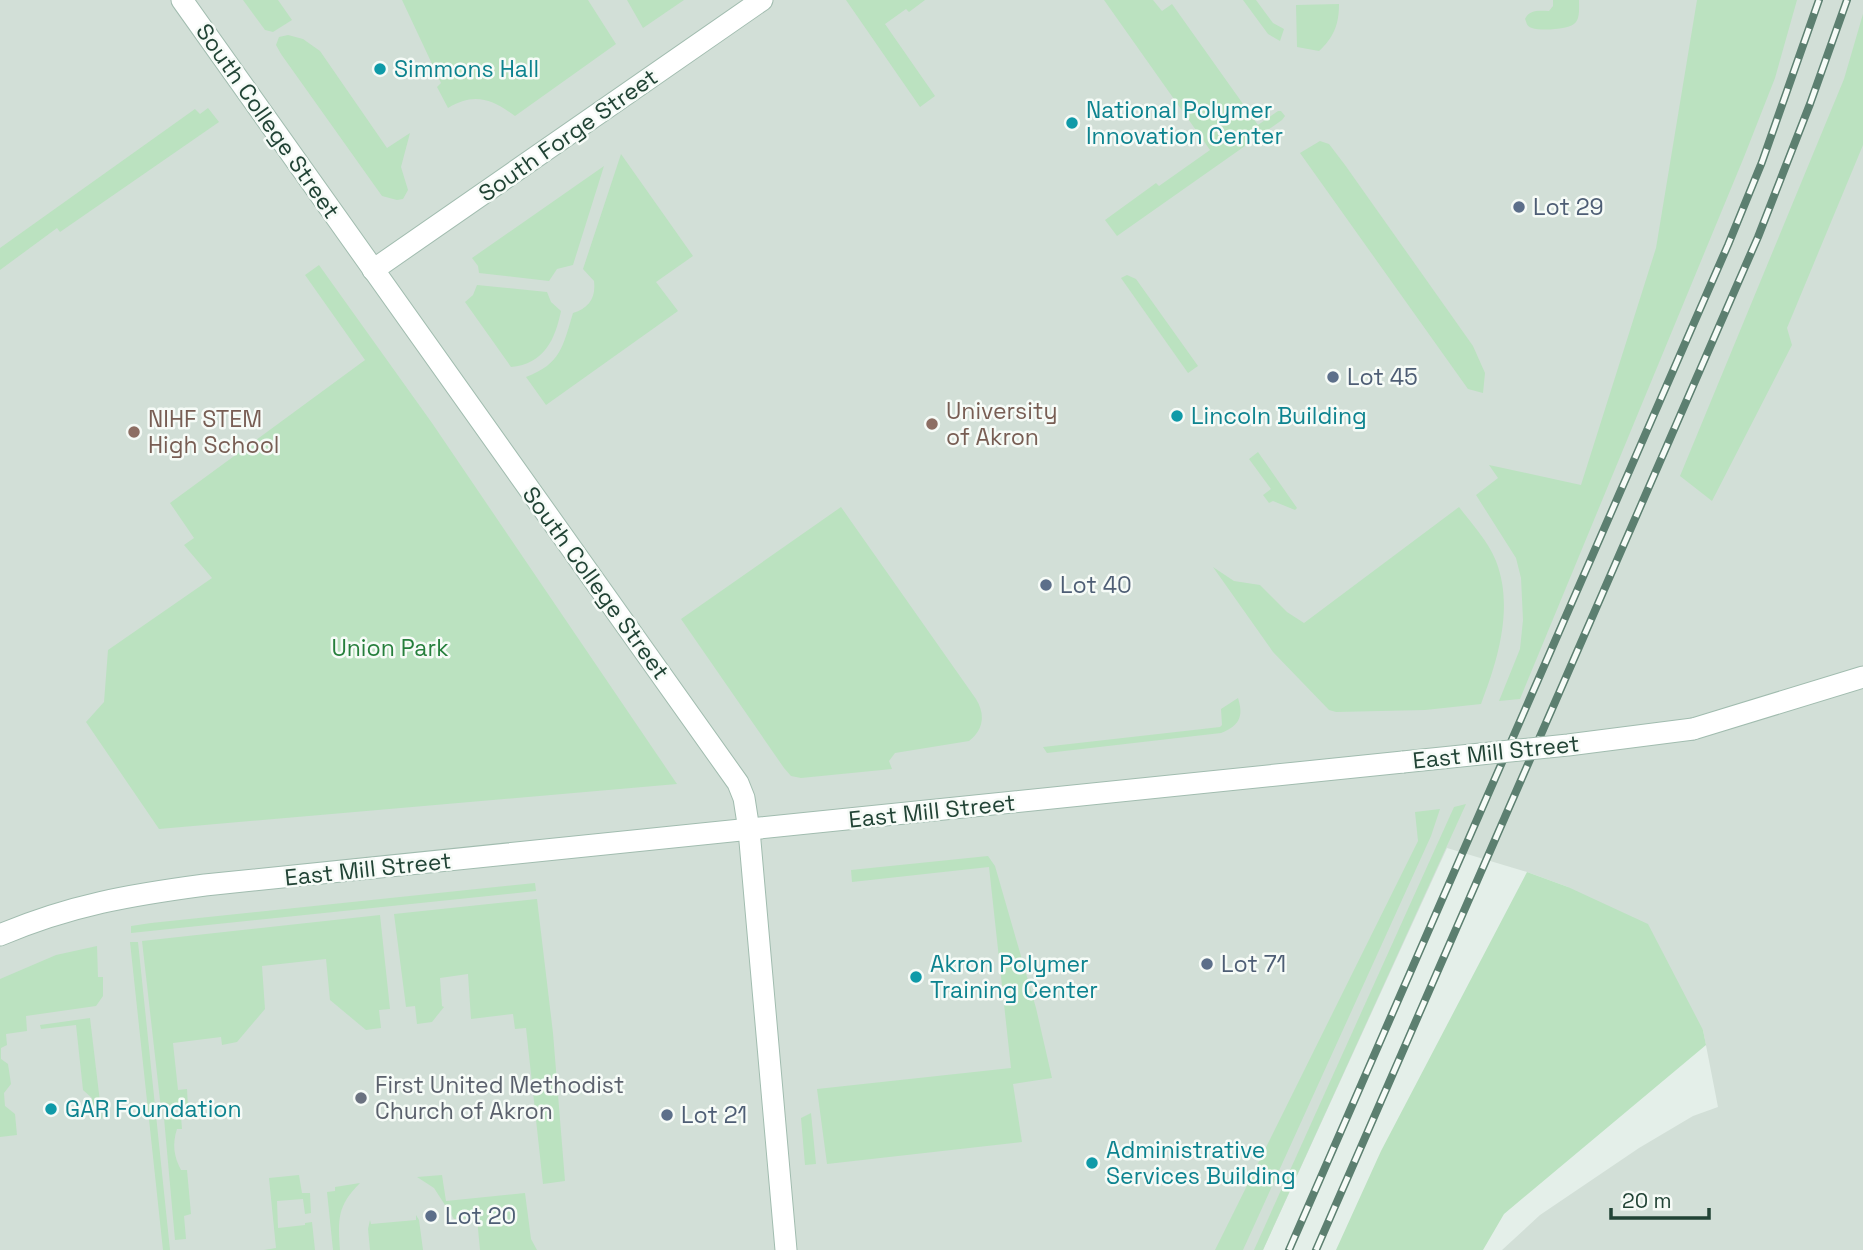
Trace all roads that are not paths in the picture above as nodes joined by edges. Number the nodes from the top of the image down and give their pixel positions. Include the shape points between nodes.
1 (182, 0) edge
2 (762, 0) edge
3 (373, 270) junction
4 (1863, 677) edge
5 (748, 830) junction
6 (0, 934) edge
7 (786, 1250) edge

1 - 3 street, South College Street
2 - 3 street, South Forge Street
3 - 5 street, South College Street via 738,783
4 - 5 street, East Mill Street, bridge via 1693,729
5 - 6 street, East Mill Street via 127,896 73,907
5 - 7 street, South College Street

